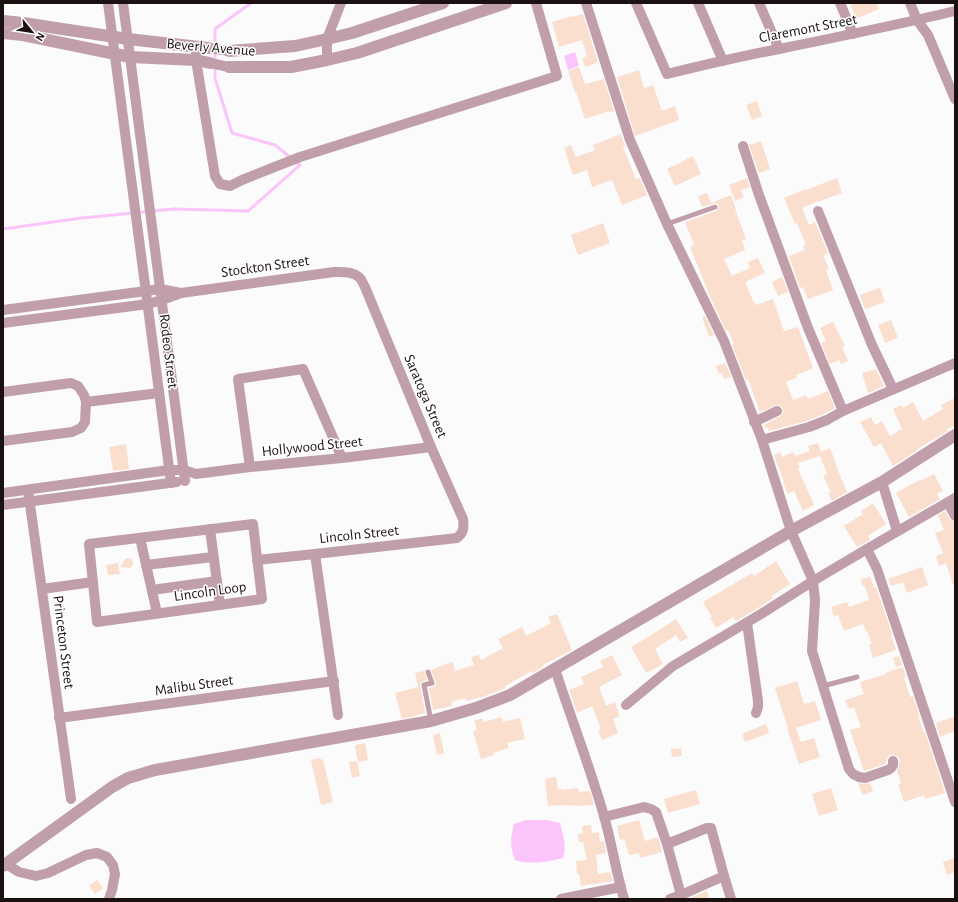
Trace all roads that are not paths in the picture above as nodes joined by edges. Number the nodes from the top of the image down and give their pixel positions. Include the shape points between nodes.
1 (108, 3) edge
2 (123, 3) edge
3 (341, 3) edge
4 (443, 3) edge
5 (506, 3) edge
6 (536, 3) edge
7 (586, 3) edge
8 (636, 3) edge
9 (698, 3) edge
10 (759, 3) edge
11 (840, 3) edge
12 (910, 3) edge
13 (955, 11) edge
14 (917, 20) junction
15 (3, 21) edge
16 (3, 33) edge
17 (853, 34) junction
18 (113, 37) junction
19 (128, 39) junction
20 (327, 39) junction
21 (202, 47) junction
22 (779, 49) junction
23 (229, 51) joint
24 (115, 54) junction
25 (130, 57) junction
26 (196, 60) junction
27 (327, 60) junction
28 (722, 61) junction
29 (210, 63) joint
30 (229, 67) joint
31 (955, 99) edge
32 (743, 146) dead end
33 (715, 207) dead end
34 (818, 211) dead end
35 (667, 224) junction
36 (353, 274) joint
37 (160, 289) junction
38 (146, 291) junction
39 (181, 293) junction
40 (162, 300) junction
41 (148, 304) junction
42 (3, 310) edge
43 (3, 323) edge
44 (955, 363) edge
45 (893, 389) junction
46 (3, 392) edge
47 (159, 394) junction
48 (86, 402) junction
49 (777, 411) dead end
50 (843, 411) junction
51 (754, 422) junction
52 (955, 435) edge
53 (762, 440) junction
54 (3, 441) edge
55 (432, 447) junction
56 (342, 458) junction
57 (250, 467) junction
58 (169, 470) junction
59 (184, 470) junction
60 (196, 474) junction
61 (185, 481) junction
62 (882, 482) junction
63 (171, 483) junction
64 (28, 490) junction
65 (3, 493) edge
66 (951, 500) edge
67 (29, 502) junction
68 (3, 505) edge
69 (955, 516) edge
70 (210, 529) junction
71 (791, 531) junction
72 (898, 531) junction
73 (462, 533) joint
74 (140, 538) junction
75 (867, 548) junction
76 (315, 554) junction
77 (213, 556) junction
78 (257, 560) junction
79 (146, 565) junction
80 (217, 581) junction
81 (813, 581) junction
82 (93, 582) junction
83 (42, 590) junction
84 (152, 590) junction
85 (220, 605) junction
86 (157, 613) junction
87 (747, 623) junction
88 (555, 669) junction
89 (428, 672) dead end
90 (857, 677) dead end
91 (334, 681) junction
92 (823, 686) junction
93 (626, 704) dead end
94 (756, 713) dead end
95 (338, 715) dead end
96 (59, 718) junction
97 (431, 721) junction
98 (893, 761) dead end
99 (71, 799) dead end
100 (955, 802) edge
101 (604, 817) junction
102 (667, 844) junction
103 (5, 865) edge
104 (724, 876) junction
105 (620, 887) junction
106 (681, 894) junction
107 (109, 899) edge
108 (561, 899) edge
109 (624, 899) edge
110 (670, 899) edge
111 (731, 899) edge

1 - 18 street
2 - 19 street
3 - 20 street
4 - 20 street, Beverly Avenue
5 - 27 street, Beverly Avenue via 357,53
6 - 26 street via 557,76 300,158 230,186 220,184 215,176
7 - 35 street via 630,140
8 - 28 street, Claremont Street via 667,74
9 - 28 street
10 - 22 street
11 - 17 street
12 - 14 street
13 - 14 street, Claremont Street
14 - 17 street, Claremont Street
14 - 31 street via 928,35
15 - 18 street, Beverly Avenue
16 - 24 street, Beverly Avenue
17 - 22 street, Claremont Street
18 - 19 street, Beverly Avenue
18 - 24 street
19 - 21 street, Beverly Avenue
19 - 25 street
20 - 23 street, Beverly Avenue via 295,46
20 - 27 street
21 - 23 street, Beverly Avenue
21 - 26 street
22 - 28 street, Claremont Street
24 - 25 street, Beverly Avenue
24 - 38 street, Rodeo Street
25 - 26 street, Beverly Avenue
25 - 37 street, Rodeo Street
26 - 29 street, Beverly Avenue
27 - 30 street, Beverly Avenue via 292,66
29 - 30 street, Beverly Avenue
32 - 50 street via 808,328
33 - 35 lane
34 - 45 street via 872,345
35 - 51 street via 724,341
36 - 39 street, Stockton Street via 334,272
36 - 55 street, Saratoga Street via 360,278
37 - 38 street
37 - 39 street
37 - 40 street, Rodeo Street
38 - 41 street, Rodeo Street
38 - 42 street
39 - 40 street
40 - 41 street
40 - 59 street, Rodeo Street
41 - 43 street
41 - 47 street, Rodeo Street
44 - 45 street
45 - 50 street
46 - 48 street via 71,383 78,386
47 - 48 street
47 - 58 street, Rodeo Street
48 - 54 street via 85,422 81,428 72,432
49 - 51 street
50 - 53 street via 827,420
51 - 53 street
52 - 62 street
53 - 71 street
55 - 56 street, Hollywood Street
55 - 73 street, Saratoga Street via 463,519
56 - 57 street, Hollywood Street
56 - 57 street via 303,369 238,379
57 - 60 street, Hollywood Street
58 - 59 street
58 - 63 street, Rodeo Street
58 - 64 street
59 - 60 street
59 - 61 street, Rodeo Street
60 - 61 street
61 - 63 street
62 - 71 street
62 - 72 street
63 - 67 street
64 - 65 street
64 - 67 street, Princeton Street
66 - 69 street
66 - 72 street
67 - 68 street
67 - 83 street, Princeton Street
70 - 74 street, Lincoln Loop
70 - 77 street
70 - 78 street, Lincoln Loop via 253,524
71 - 81 street
71 - 88 street
72 - 75 street
73 - 76 street, Lincoln Street via 457,538
74 - 79 street
74 - 82 street, Lincoln Loop via 89,544
75 - 81 street
75 - 100 street
76 - 78 street, Lincoln Street
76 - 91 street
77 - 79 street
77 - 80 street
78 - 85 street, Lincoln Loop via 262,599
79 - 84 street
80 - 84 street
80 - 85 street
81 - 87 street
81 - 92 street via 815,600 812,651
82 - 83 street
82 - 86 street, Lincoln Loop via 97,622
83 - 96 street, Princeton Street
84 - 86 street
85 - 86 street, Lincoln Loop
87 - 93 street via 673,666
87 - 94 street via 758,701
88 - 97 street via 510,695
88 - 101 street
89 - 97 lane via 432,683 424,685
90 - 92 lane
91 - 95 street
91 - 96 street, Malibu Street
92 - 98 street via 846,761 853,774 865,778 892,768
96 - 99 street, Princeton Street
97 - 103 street via 155,770 128,778
101 - 102 street via 644,807 651,809 656,812
101 - 105 street
102 - 104 street via 711,828
102 - 106 street
103 - 107 street via 18,872 36,876 97,852 107,857 113,865 115,874
104 - 106 street
104 - 111 street
105 - 108 street
105 - 109 street
106 - 110 street

